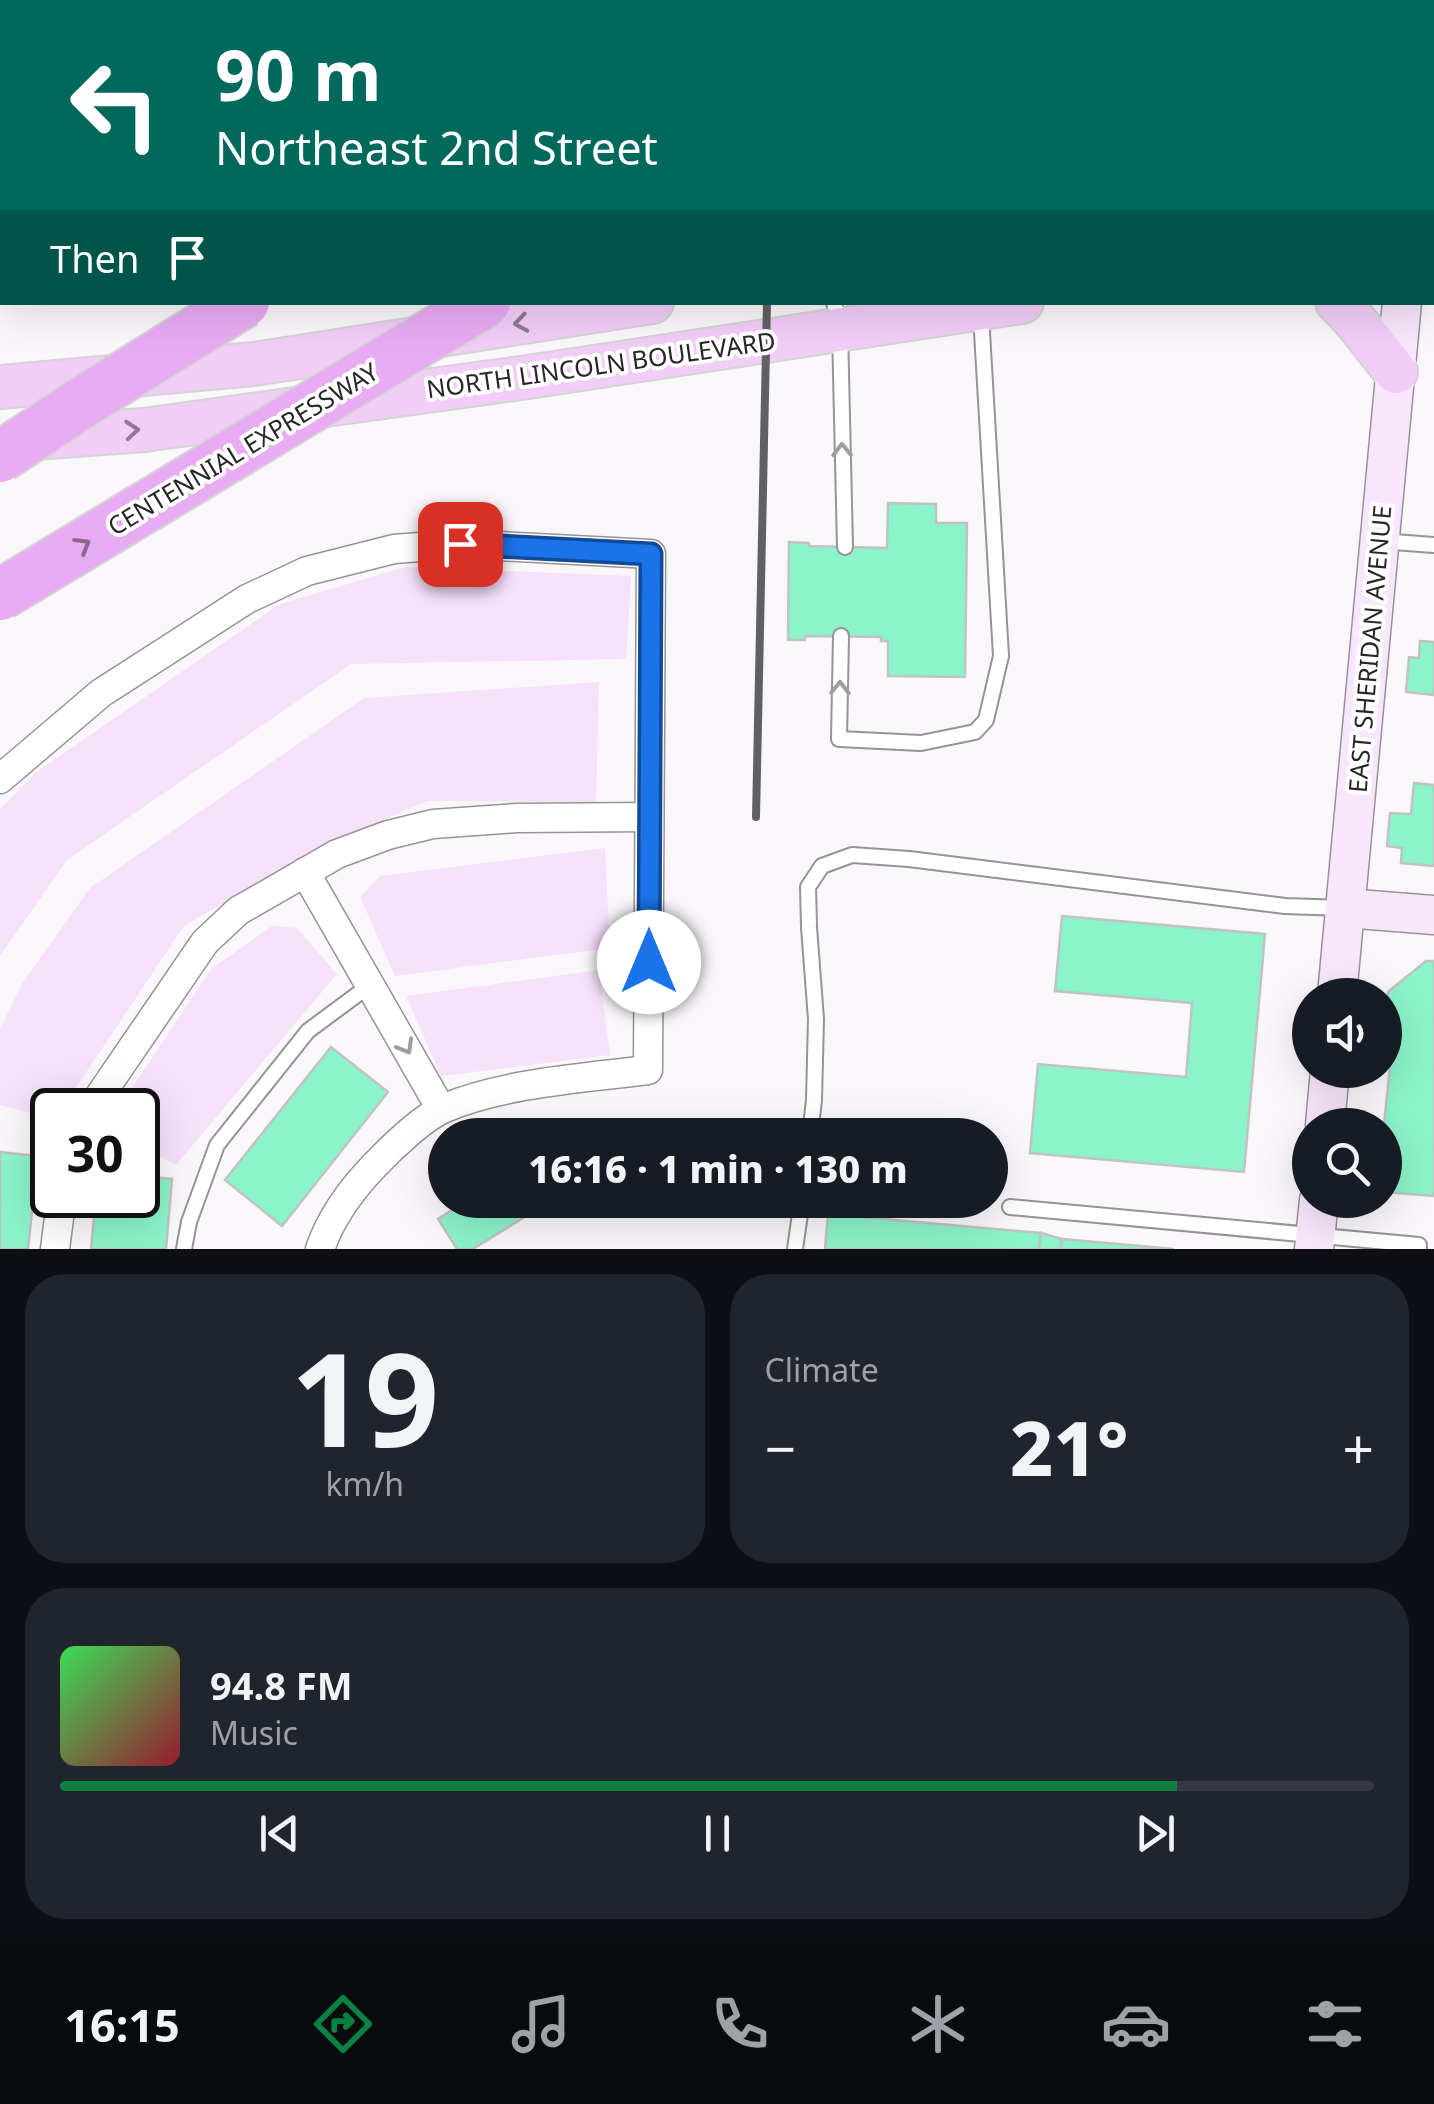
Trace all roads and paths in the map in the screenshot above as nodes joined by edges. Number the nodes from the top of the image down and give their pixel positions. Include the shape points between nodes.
1 (239, 305) edge
2 (480, 305) edge
3 (633, 305) edge
4 (981, 305) edge
5 (994, 305) edge
6 (1341, 305) edge
7 (1402, 305) edge
8 (837, 316) edge
9 (1396, 372) junction
10 (0, 387) edge
11 (0, 440) edge
12 (0, 457) edge
13 (1380, 540) junction
14 (1434, 545) edge
15 (844, 547) dead end
16 (0, 595) edge
17 (840, 636) dead end
18 (0, 779) edge
19 (650, 817) junction
20 (305, 872) junction
21 (1345, 908) junction
22 (1434, 915) edge
23 (1339, 978) edge
24 (370, 984) junction
25 (105, 1088) edge
26 (441, 1109) junction
27 (812, 1118) edge
28 (1010, 1207) dead end
29 (59, 1218) edge
30 (800, 1218) edge
31 (1316, 1228) edge
32 (1424, 1247) edge
33 (55, 1249) edge
34 (184, 1249) edge
35 (320, 1249) edge
36 (796, 1249) edge

1 - 12 highway, bridge
16 -> 2 highway, CENTENNIAL EXPRESSWAY, bridge
3 -> 10 main road, NORTH LINCOLN BOULEVARD via 254,364
4 - 8 main road, NORTH LINCOLN BOULEVARD
5 -> 17 lane via 1001,656 986,720 975,732 921,744 839,740
6 - 9 main road
7 - 9 street, EAST SHERIDAN AVENUE
11 -> 8 main road, NORTH LINCOLN BOULEVARD via 163,427 528,377
15 -> 8 lane
9 - 13 street, EAST SHERIDAN AVENUE
13 - 14 lane
13 - 21 street, EAST SHERIDAN AVENUE
18 - 19 street via 102,693 247,599 307,571 394,548 460,544 651,554
19 - 20 street via 433,824 336,854
19 - 26 street via 648,1070 544,1083
20 - 24 street
20 - 25 street via 238,911 205,942
21 - 22 street
21 - 23 street, EAST SHERIDAN AVENUE
21 - 27 lane via 909,858 852,855 822,866 808,888 816,1018
24 -> 26 street
24 - 34 lane via 308,1031 217,1145
26 - 35 street via 361,1180 333,1217
28 - 31 lane
29 - 33 street
30 - 36 lane
31 - 32 lane

